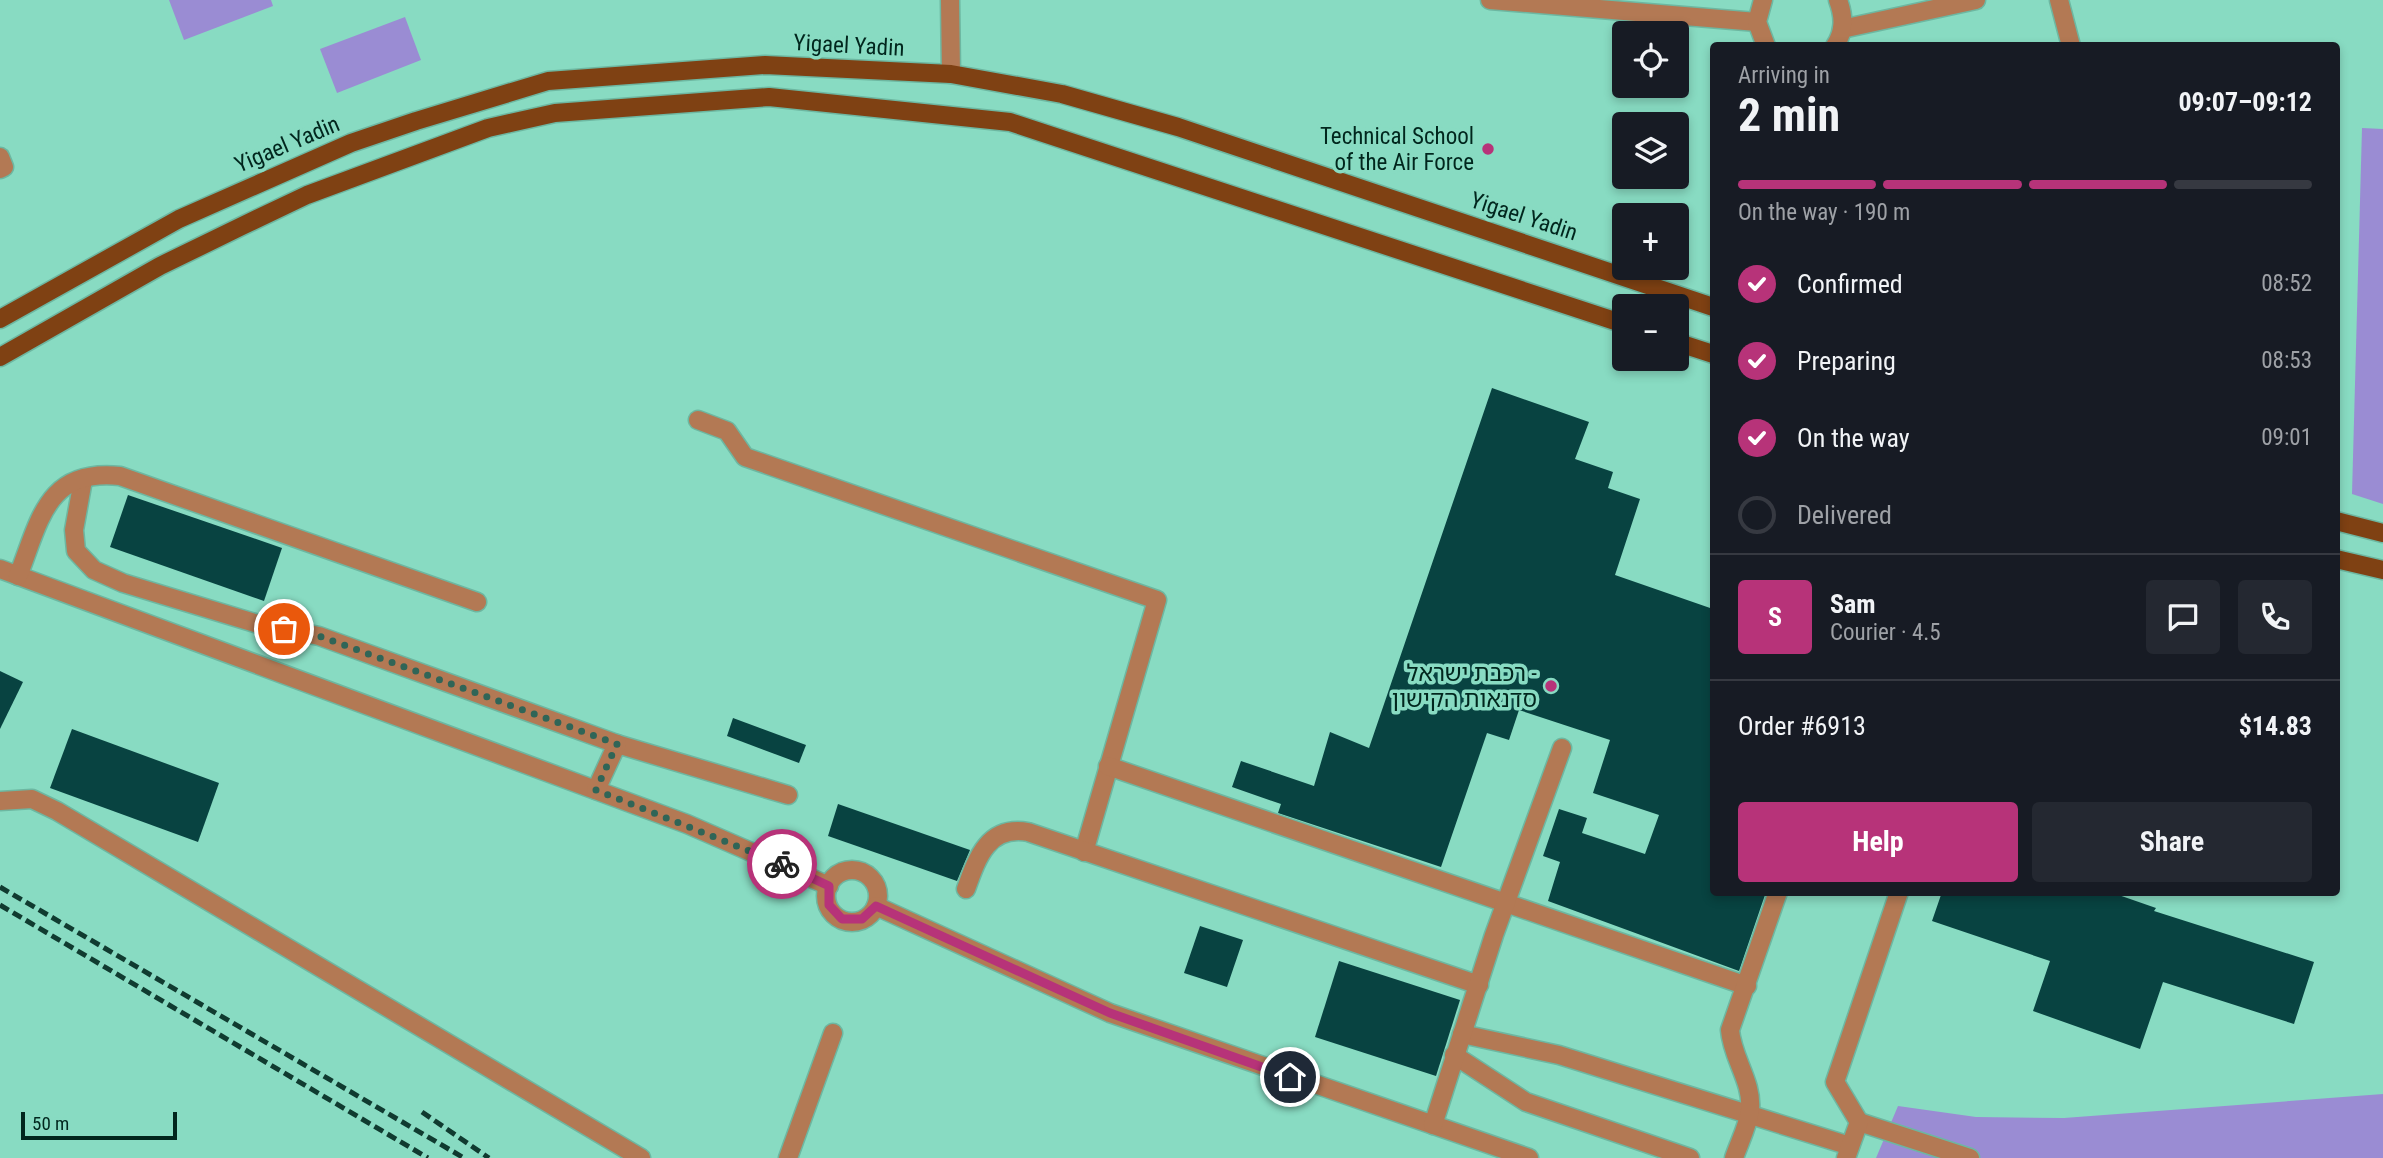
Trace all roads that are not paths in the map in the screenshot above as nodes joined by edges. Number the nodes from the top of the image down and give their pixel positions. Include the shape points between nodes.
1 (950, 0) edge
2 (1490, 0) edge
3 (1763, 0) edge
4 (1838, 0) edge
5 (1976, 0) edge
6 (2059, 0) edge
7 (1757, 22) junction
8 (1838, 37) edge
9 (1764, 42) edge
10 (2070, 42) edge
11 (951, 75) junction
12 (0, 157) edge
13 (0, 169) edge
14 (1710, 306) edge
15 (0, 319) edge
16 (1612, 320) edge
17 (1689, 346) edge
18 (1710, 353) edge
19 (0, 357) edge
20 (698, 420) dead end
21 (83, 480) junction
22 (2340, 522) edge
23 (2383, 533) edge
24 (2340, 560) edge
25 (0, 569) edge
26 (2383, 570) edge
27 (18, 576) junction
28 (477, 602) dead end
29 (617, 744) junction
30 (1562, 748) dead end
31 (1108, 766) junction
32 (596, 790) junction
33 (788, 795) dead end
34 (0, 802) edge
35 (1084, 852) junction
36 (829, 886) junction
37 (966, 889) dead end
38 (1777, 896) edge
39 (1898, 896) edge
40 (1507, 901) junction
41 (876, 906) junction
42 (1479, 985) junction
43 (1747, 986) junction
44 (833, 1033) dead end
45 (1462, 1034) junction
46 (1454, 1055) junction
47 (1750, 1113) junction
48 (1859, 1122) junction
49 (1433, 1125) junction
50 (1848, 1152) edge
51 (641, 1158) edge
52 (788, 1158) edge
53 (1529, 1158) edge
54 (1689, 1158) edge
55 (1734, 1158) edge
56 (1970, 1158) edge

1 - 11 street
2 - 7 street
3 - 7 street
4 - 8 street via 1843,15
5 - 8 street
6 - 10 street
7 - 9 street
11 - 14 main road, Yigael Yadin via 1062,94 1178,127
11 - 15 main road, Yigael Yadin via 765,65 548,81 364,139 280,173 132,243
12 - 13 street via 4,167
16 - 19 main road via 1010,122 769,97 555,113 488,128 307,195 160,266
17 - 18 main road
20 - 31 street via 727,432 745,457 1157,600
21 - 27 street via 58,489 47,502
21 - 28 street via 120,476
21 - 29 street via 74,530 76,551 94,570 258,624 319,636
22 - 23 main road
24 - 26 main road
25 - 27 street
27 - 32 street
29 - 32 street
29 - 33 street
30 - 40 street
31 - 35 street
31 - 40 street
32 - 36 street via 729,841
34 - 51 street via 32,799 57,811
35 - 37 street via 1028,832 1008,831 979,852
35 - 42 street
36 - 41 street via 829,905 842,919 862,919
36 - 41 street via 843,872 862,872 876,886
38 - 43 street
39 - 48 street via 1835,1082
40 - 42 street
40 - 43 street
41 - 49 street via 1110,1013
42 - 45 street
43 - 47 street via 1730,1030
44 - 52 street
45 - 46 street
45 - 47 street via 1559,1055
46 - 49 street
46 - 54 street via 1526,1102
47 - 50 street
47 - 55 street
48 - 50 street
48 - 56 street
49 - 53 street

